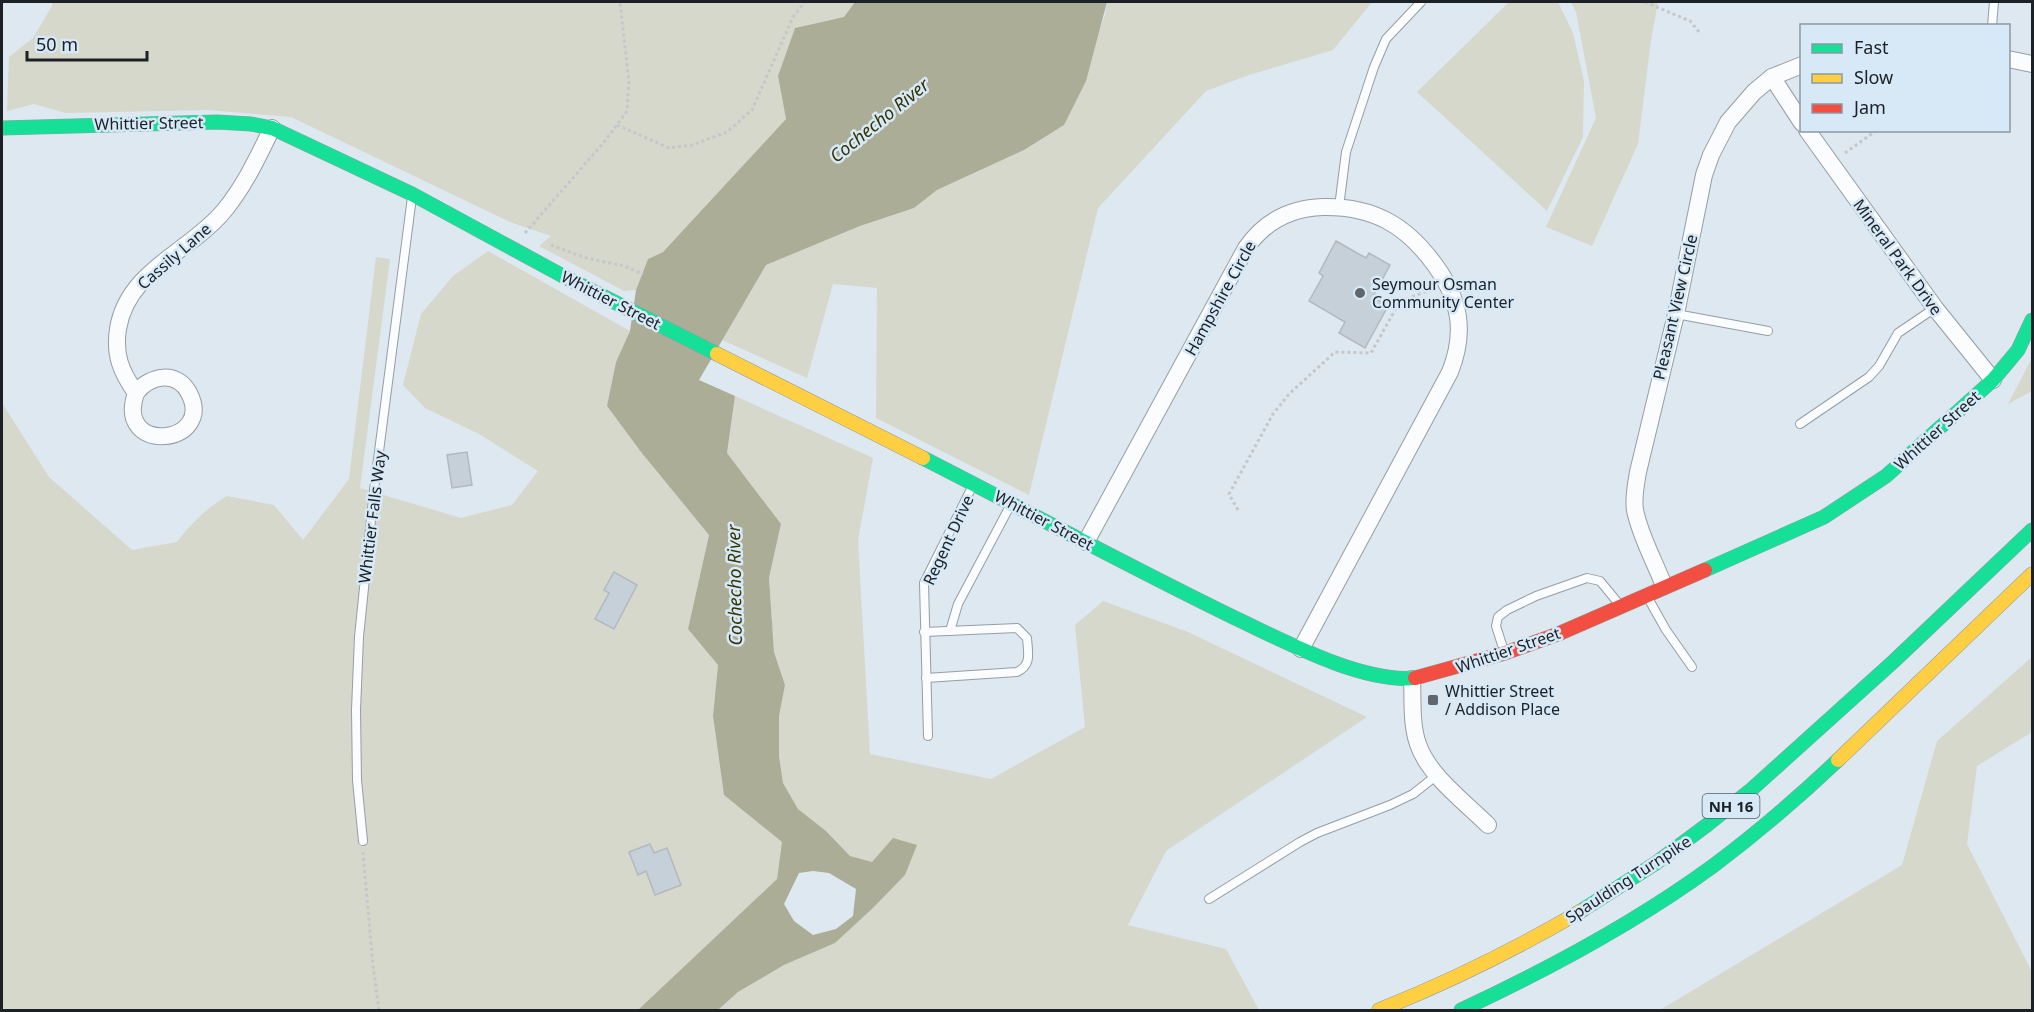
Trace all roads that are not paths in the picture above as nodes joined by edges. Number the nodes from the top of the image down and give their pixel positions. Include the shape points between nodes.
1 (1420, 2) edge
2 (1994, 2) edge
3 (1992, 24) edge
4 (2010, 59) edge
5 (2032, 64) edge
6 (1800, 65) edge
7 (1772, 77) junction
8 (1800, 120) edge
9 (2, 128) edge
10 (272, 128) junction
11 (1808, 132) edge
12 (412, 194) junction
13 (1339, 207) junction
14 (1935, 308) junction
15 (1676, 314) junction
16 (2032, 320) edge
17 (1768, 330) dead end
18 (1993, 380) junction
19 (136, 393) dead end
20 (1800, 424) dead end
21 (974, 484) junction
22 (1011, 503) junction
23 (2032, 530) edge
24 (1086, 542) junction
25 (2032, 574) edge
26 (1664, 586) junction
27 (1646, 595) junction
28 (1621, 607) junction
29 (950, 631) junction
30 (924, 632) junction
31 (1301, 649) junction
32 (1505, 653) junction
33 (1692, 667) dead end
34 (926, 678) junction
35 (1412, 679) junction
36 (928, 736) dead end
37 (1437, 775) junction
38 (1488, 825) dead end
39 (363, 841) road end
40 (1209, 899) dead end
41 (1379, 1011) edge
42 (1461, 1011) edge

1 - 13 lane via 1386,39 1374,67 1346,152
2 - 3 lane
4 - 5 street
6 - 7 street, Pleasant View Circle
7 - 8 street
7 - 15 street, Pleasant View Circle via 1728,122 1711,155
9 - 10 main road, Whittier Street via 217,122
10 - 12 main road, Whittier Street
10 - 19 street, Cassily Lane via 224,211 147,276 126,303 119,323 117,359 123,376
11 - 14 street, Mineral Park Drive
12 - 21 main road, Whittier Street
12 - 39 lane, Whittier Falls Way via 358,637 357,780
13 - 24 street, Hampshire Circle via 1291,212 1254,236
13 - 31 street, Hampshire Circle via 1379,216 1413,238 1442,274 1454,297 1459,335 1450,372
14 - 18 street, Mineral Park Drive
14 - 20 lane via 1898,333 1869,377
15 - 17 lane
15 - 26 street, Pleasant View Circle via 1635,492 1639,525
16 - 18 main road, Whittier Street via 2018,350
18 - 26 main road, Whittier Street via 1894,469 1824,517
21 - 22 main road, Whittier Street
21 - 30 lane, Regent Drive via 924,583
22 - 24 main road, Whittier Street
22 - 29 lane via 958,604
23 - 41 main road, Spaulding Turnpike / NH 16 via 1847,706 1692,837 1596,903 1546,931
24 - 31 main road, Whittier Street
25 - 42 main road, Spaulding Turnpike / NH 16 via 1861,738 1746,840 1616,931
26 - 27 main road, Whittier Street
27 - 28 main road, Whittier Street
27 - 33 lane
28 - 32 main road, Whittier Street
28 - 32 lane via 1600,581 1587,578 1536,596 1498,617 1496,626
29 - 30 lane
29 - 34 lane via 1017,628 1027,638 1028,662 1017,672
30 - 34 lane, Regent Drive
31 - 35 main road, Whittier Street via 1367,674
32 - 35 main road, Whittier Street
34 - 36 lane, Regent Drive
35 - 37 street via 1418,744
37 - 38 street
37 - 40 lane via 1390,806 1300,842

